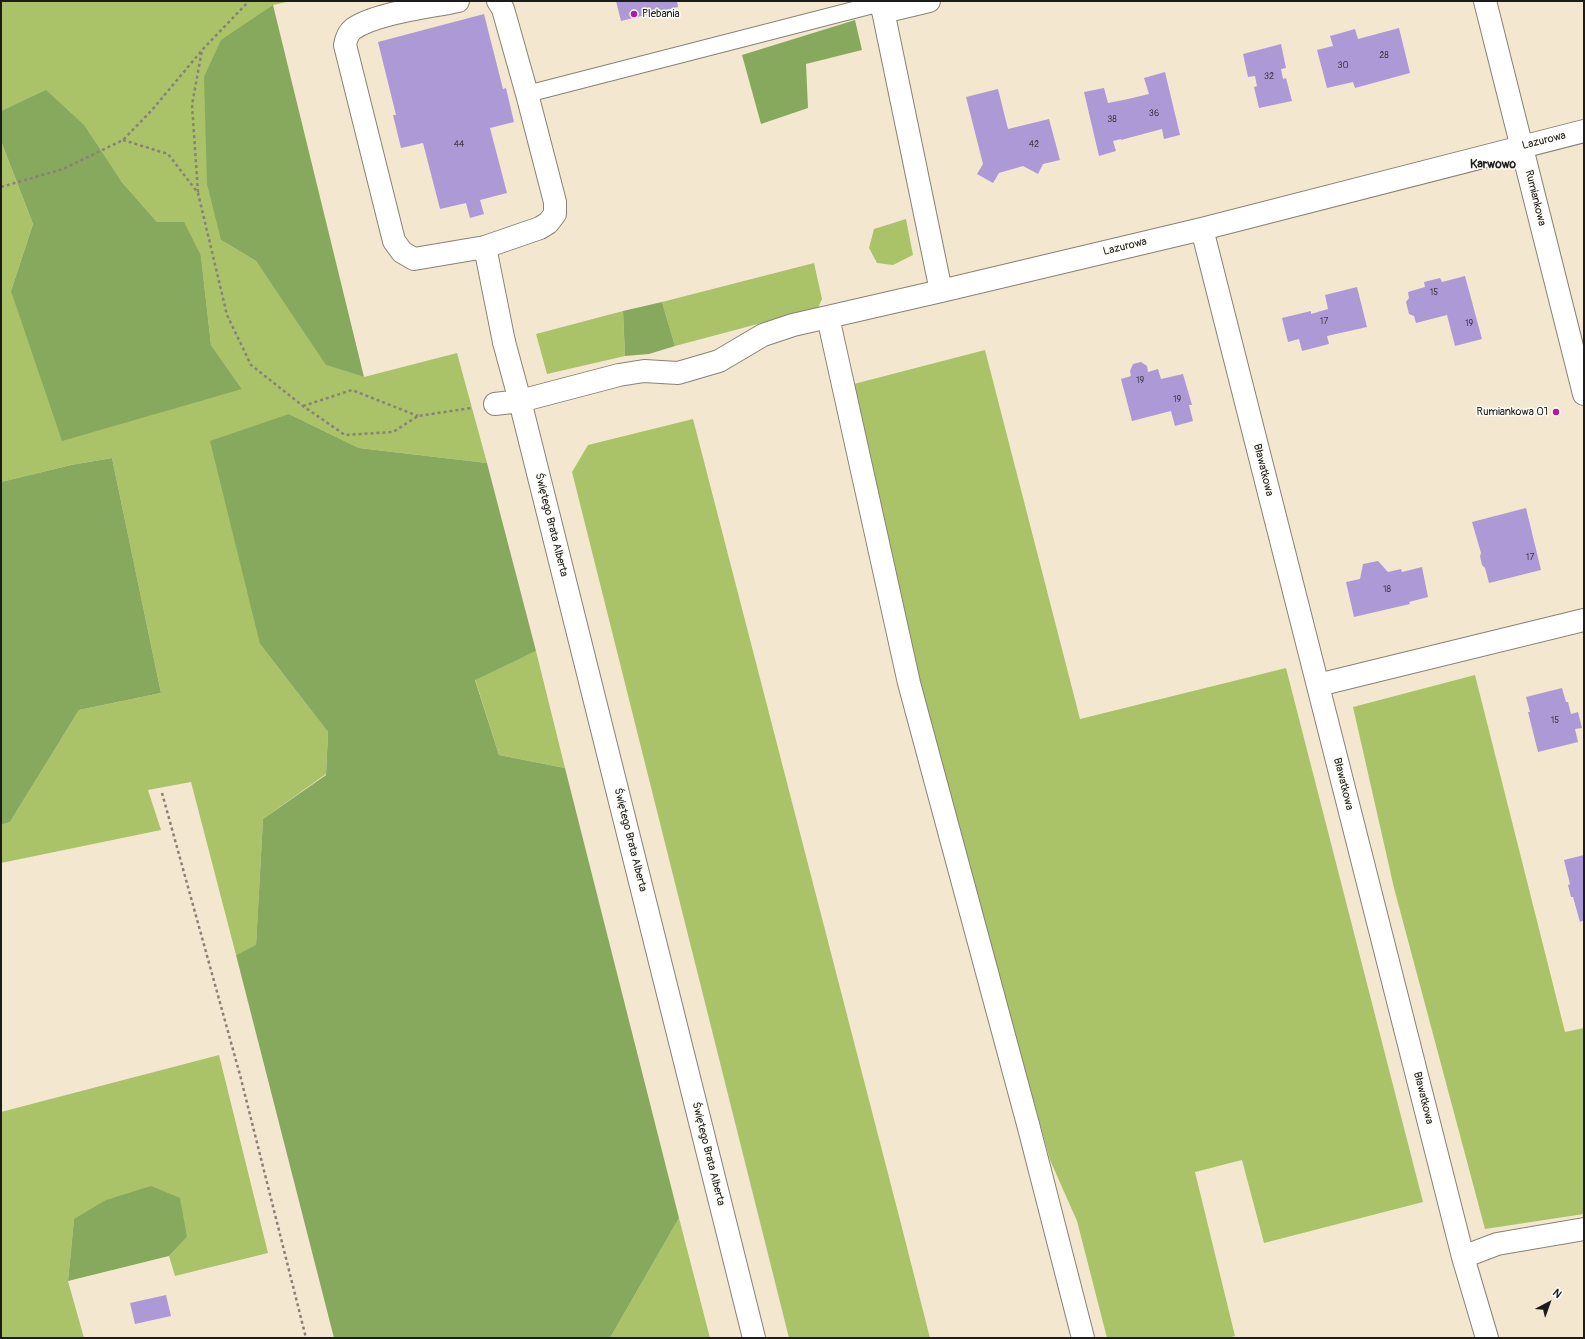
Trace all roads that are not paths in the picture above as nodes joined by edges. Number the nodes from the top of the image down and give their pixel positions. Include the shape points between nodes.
1 (458, 1) edge
2 (498, 1) edge
3 (929, 1) edge
4 (1485, 1) edge
5 (882, 5) edge
6 (527, 94) junction
7 (1584, 131) edge
8 (1522, 146) junction
9 (1202, 228) junction
10 (485, 246) junction
11 (942, 291) junction
12 (828, 317) junction
13 (1584, 394) edge
14 (520, 401) junction
15 (495, 404) road end
16 (1584, 620) edge
17 (1318, 684) junction
18 (1584, 1229) edge
19 (1463, 1257) junction
20 (754, 1338) edge
21 (1084, 1338) edge
22 (1487, 1338) edge

1 - 10 street via 377,18 353,29 346,37 345,45 394,241 402,252 414,259
2 - 6 street via 503,9
3 - 5 street
4 - 8 street, Rumiankowa
5 - 6 lane
5 - 11 street
6 - 10 street via 555,214 540,228
7 - 8 street, Lazurowa
8 - 9 street, Lazurowa
8 - 13 street, Rumiankowa
9 - 11 street, Lazurowa
9 - 17 street, Bławatkowa
10 - 14 street, Świętego Brata Alberta via 504,342
11 - 12 street, Lazurowa
12 - 14 street, Lazurowa via 793,325 763,336 719,361 678,373 644,371 618,374
12 - 21 street via 909,683
14 - 15 street, Lazurowa
14 - 20 street, Świętego Brata Alberta
16 - 17 street
17 - 19 street, Bławatkowa
18 - 19 street via 1497,1244
19 - 22 street, Bławatkowa

